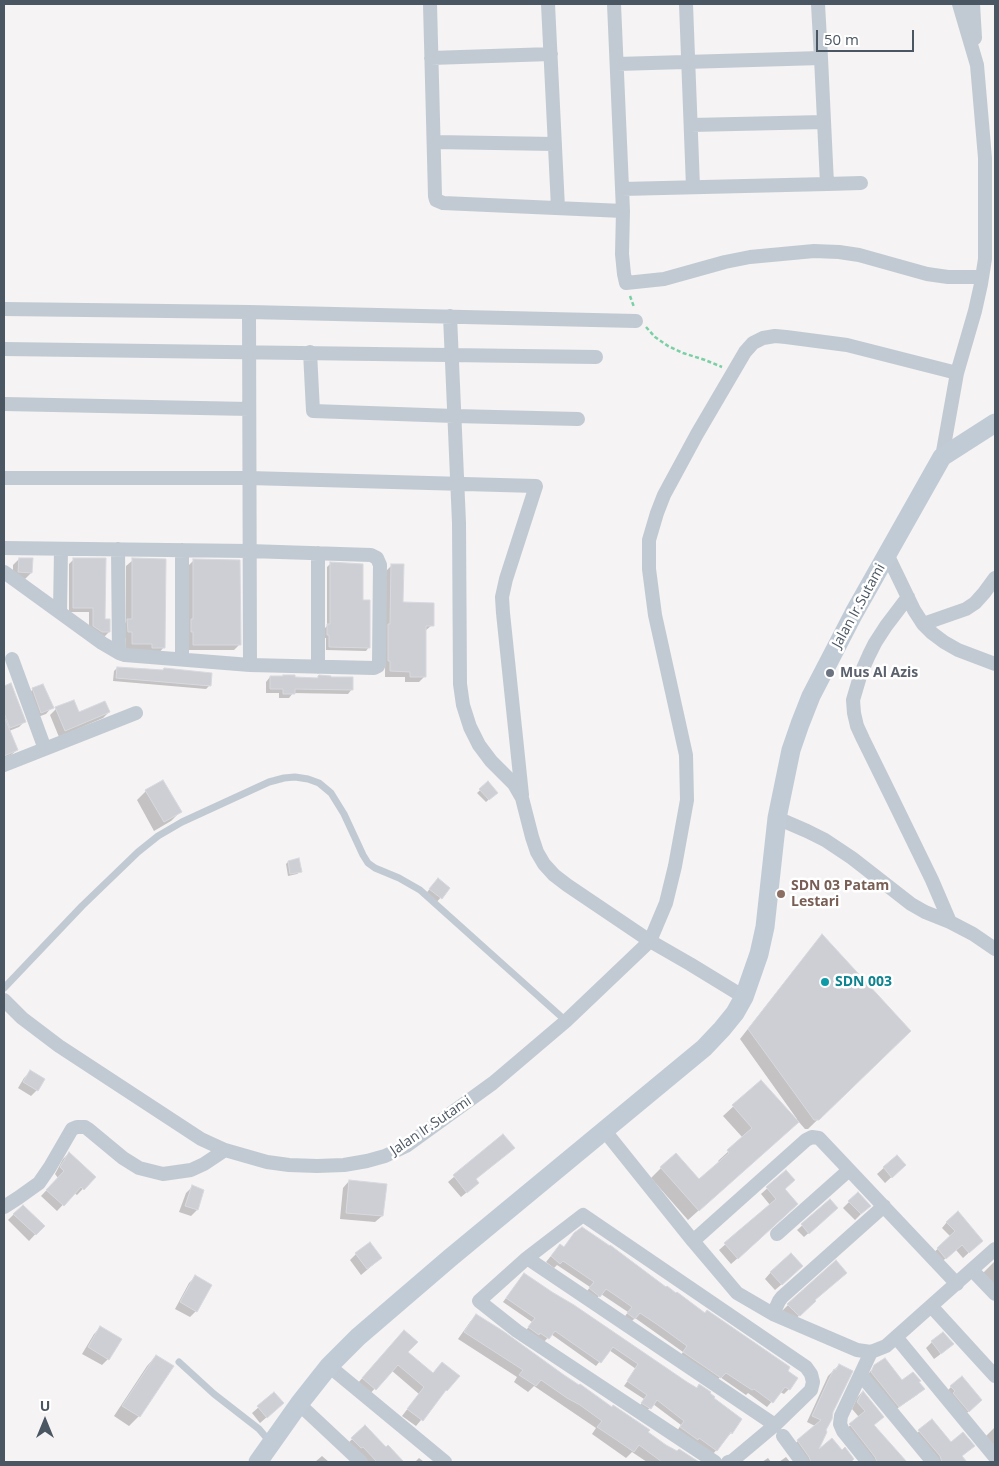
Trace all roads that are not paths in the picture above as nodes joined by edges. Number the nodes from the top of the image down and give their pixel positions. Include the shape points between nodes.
1 (430, 4) edge
2 (548, 4) edge
3 (614, 4) edge
4 (686, 4) edge
5 (818, 4) edge
6 (959, 4) edge
7 (973, 4) edge
8 (550, 54) junction
9 (431, 58) junction
10 (821, 58) junction
11 (689, 62) junction
12 (617, 64) junction
13 (977, 65) junction
14 (824, 122) junction
15 (691, 125) junction
16 (434, 142) junction
17 (555, 144) junction
18 (861, 183) dead end
19 (827, 184) junction
20 (693, 187) junction
21 (622, 189) junction
22 (558, 208) junction
23 (623, 211) junction
24 (982, 277) junction
25 (4, 309) edge
26 (249, 312) junction
27 (450, 316) junction
28 (638, 319) road end
29 (4, 349) edge
30 (248, 352) junction
31 (310, 352) junction
32 (452, 355) junction
33 (596, 357) dead end
34 (957, 373) junction
35 (4, 404) edge
36 (249, 410) junction
37 (454, 416) junction
38 (578, 419) dead end
39 (995, 423) edge
40 (942, 457) junction
41 (4, 478) edge
42 (249, 478) junction
43 (457, 485) junction
44 (4, 548) edge
45 (61, 549) junction
46 (118, 549) junction
47 (182, 550) junction
48 (249, 551) junction
49 (318, 553) junction
50 (888, 554) junction
51 (4, 572) edge
52 (995, 578) edge
53 (908, 597) junction
54 (60, 612) junction
55 (923, 624) junction
56 (119, 653) junction
57 (12, 658) dead end
58 (182, 659) junction
59 (995, 664) edge
60 (250, 665) junction
61 (318, 667) junction
62 (136, 713) dead end
63 (45, 749) junction
64 (4, 765) edge
65 (522, 798) junction
66 (777, 818) junction
67 (950, 922) junction
68 (650, 941) junction
69 (995, 949) edge
70 (4, 988) edge
71 (744, 997) junction
72 (4, 1000) edge
73 (566, 1021) junction
74 (604, 1130) junction
75 (226, 1150) junction
76 (849, 1170) junction
77 (884, 1206) junction
78 (4, 1207) edge
79 (777, 1234) dead end
80 (693, 1241) junction
81 (995, 1249) edge
82 (527, 1258) junction
83 (972, 1270) junction
84 (957, 1284) junction
85 (995, 1294) edge
86 (931, 1306) junction
87 (773, 1314) junction
88 (896, 1337) junction
89 (872, 1352) junction
90 (179, 1362) dead end
91 (329, 1366) junction
92 (861, 1375) junction
93 (995, 1376) edge
94 (298, 1404) junction
95 (775, 1425) junction
96 (783, 1436) dead end
97 (271, 1444) junction
98 (995, 1457) edge
99 (258, 1462) edge
100 (361, 1462) edge
101 (445, 1462) edge
102 (715, 1462) edge
103 (728, 1462) edge
104 (802, 1462) edge
105 (868, 1462) edge
106 (933, 1462) edge

1 - 9 street
2 - 8 street
3 - 12 street
4 - 11 street
5 - 10 street
6 - 13 street
7 - 13 street
8 - 9 street
8 - 17 street
9 - 16 street
10 - 11 street
10 - 14 street
11 - 12 street
11 - 15 street
12 - 21 street
13 - 24 street via 985,158 986,234
14 - 15 street
14 - 19 street
15 - 20 street
16 - 17 street
16 - 22 street via 435,196 439,202
17 - 22 street
18 - 19 street
19 - 20 street
20 - 21 street
21 - 23 street
22 - 23 street
23 - 24 street via 622,254 626,283 664,279 750,257 814,251 859,255 926,274
24 - 34 street
25 - 26 street
26 - 27 street
26 - 30 street
27 - 28 street
27 - 32 street
29 - 30 street
30 - 31 street
30 - 36 street
31 - 32 street
31 - 37 street via 312,411
32 - 33 street
32 - 37 street
34 - 40 street
34 - 68 street via 847,346 775,336 763,338 746,352 664,495 649,540 648,562 665,666 684,747 687,800 666,903
35 - 36 street
36 - 42 street
37 - 38 street
37 - 43 street
39 - 40 street, Jalan Ir.Sutami
40 - 50 street, Jalan Ir.Sutami
41 - 42 street
42 - 43 street
42 - 48 street
43 - 65 street via 463,705 479,745 514,784
43 - 65 street via 536,486 502,597
44 - 45 street
45 - 46 street
45 - 54 street
46 - 47 street
46 - 56 street
47 - 48 street
47 - 58 street
48 - 49 street
48 - 60 street
49 - 61 street
49 - 61 street via 371,555 379,561 378,666
50 - 53 street
50 - 66 street, Jalan Ir.Sutami via 811,696 791,750
51 - 54 street
52 - 55 street via 984,594 966,609
53 - 55 street
53 - 67 street via 869,655 853,700 854,714 863,740
54 - 56 street
55 - 59 street via 944,642
56 - 58 street
57 - 63 street
58 - 60 street
60 - 61 street
62 - 63 street
63 - 64 street
65 - 68 street via 532,837 544,864 567,885
66 - 67 street via 839,848 911,904
66 - 71 street, Jalan Ir.Sutami via 765,927 760,954
67 - 69 street
68 - 71 street
68 - 73 street, Jalan Ir.Sutami
70 - 73 lane via 82,906 158,836 269,782 296,778 319,783 331,793 368,862 420,890
71 - 74 street, Jalan Ir.Sutami via 735,1013 704,1048
72 - 75 street, Jalan Ir.Sutami via 59,1046 202,1139
73 - 75 street, Jalan Ir.Sutami via 493,1083 406,1146 385,1156 317,1166 289,1165
74 - 80 street
74 - 91 street, Jalan Ir.Sutami via 450,1258
75 - 78 street via 191,1170 163,1174 140,1168 85,1127 77,1127 72,1129 38,1183
76 - 77 street
76 - 79 street
76 - 80 street via 819,1138 812,1137
77 - 84 street
77 - 87 street via 782,1297
80 - 87 street via 737,1293
81 - 83 street
82 - 95 street
82 - 95 street via 583,1215 806,1367 813,1382 811,1390
82 - 102 street via 479,1300 518,1331
83 - 84 street
83 - 85 street
84 - 86 street
86 - 88 street
86 - 93 street
87 - 89 street via 845,1346
88 - 89 street
88 - 98 street
89 - 92 street
90 - 97 lane via 259,1429
91 - 94 street, Jalan Ir.Sutami
91 - 101 street
92 - 105 street via 840,1424
92 - 106 street
94 - 97 street, Jalan Ir.Sutami
94 - 100 street
95 - 103 street
96 - 104 street
97 - 99 street, Jalan Ir.Sutami

